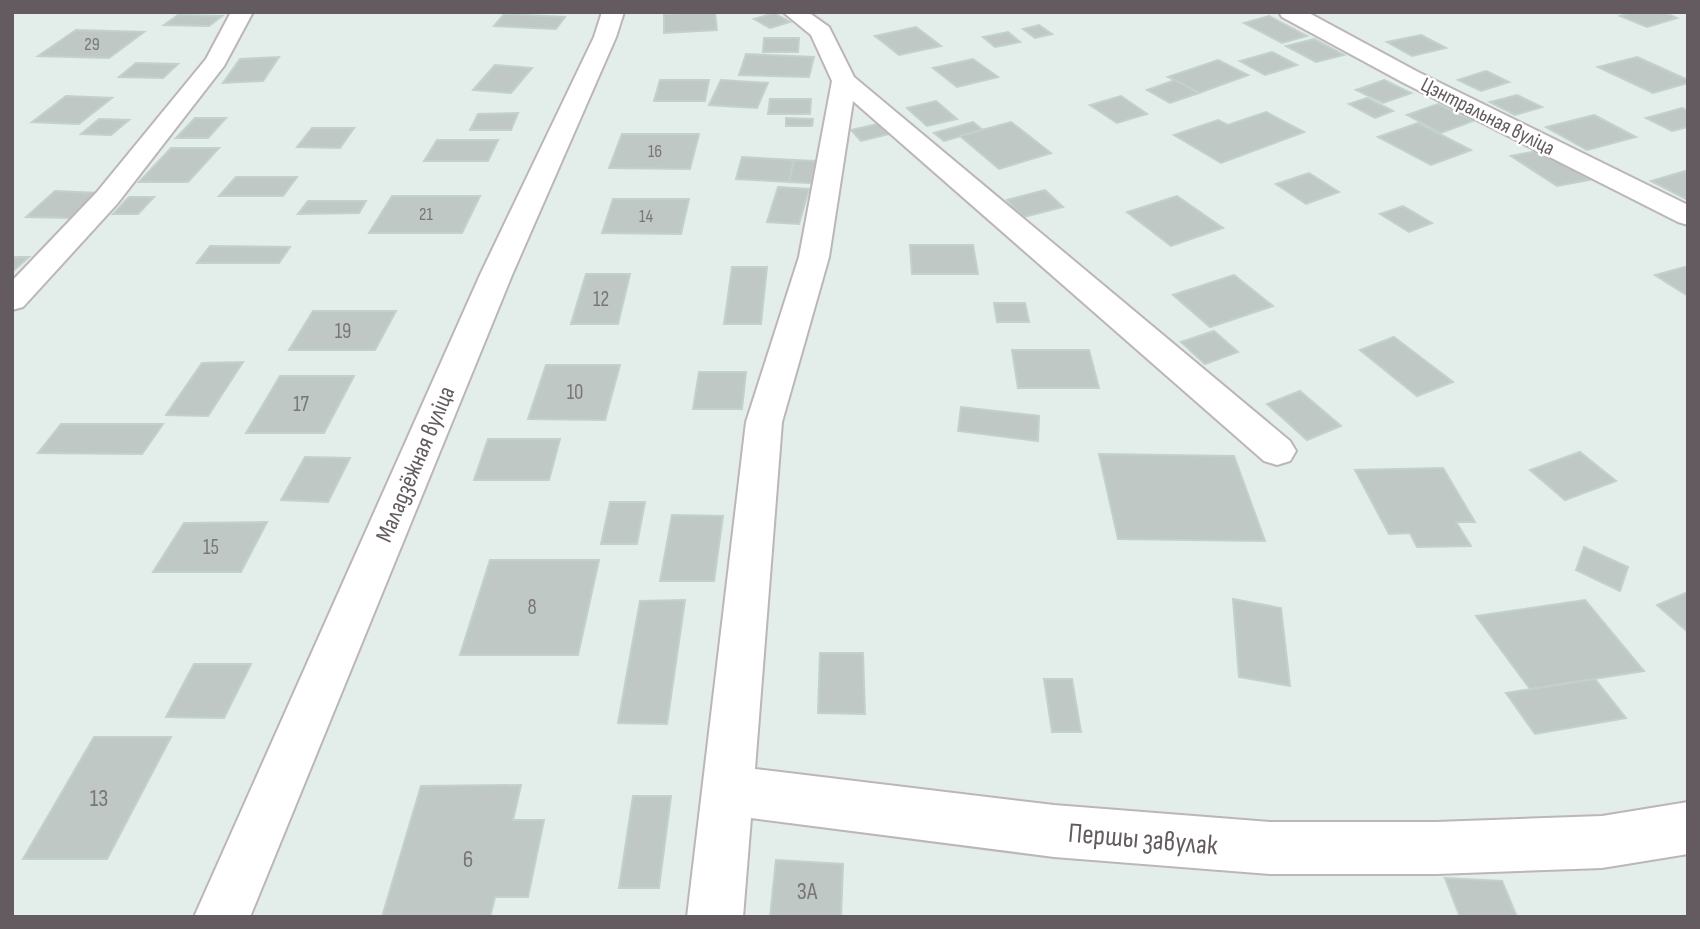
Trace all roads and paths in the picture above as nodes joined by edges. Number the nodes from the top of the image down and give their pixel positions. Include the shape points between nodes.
1 (242, 12) edge
2 (613, 12) edge
3 (794, 12) edge
4 (1290, 12) edge
5 (844, 81) junction
6 (1688, 216) edge
7 (12, 300) edge
8 (1277, 451) dead end
9 (726, 790) junction
10 (1688, 828) edge
11 (222, 917) edge
12 (715, 917) edge

1 - 7 street via 216,61 132,167
2 - 11 street, Маладзёжная вуліца
3 - 5 street via 821,32
4 - 6 street, Цэнтральная вуліца
5 - 8 street
5 - 9 street via 814,257 764,422
9 - 10 street, Першы завулак via 1055,831 1270,849 1602,842
9 - 12 street

